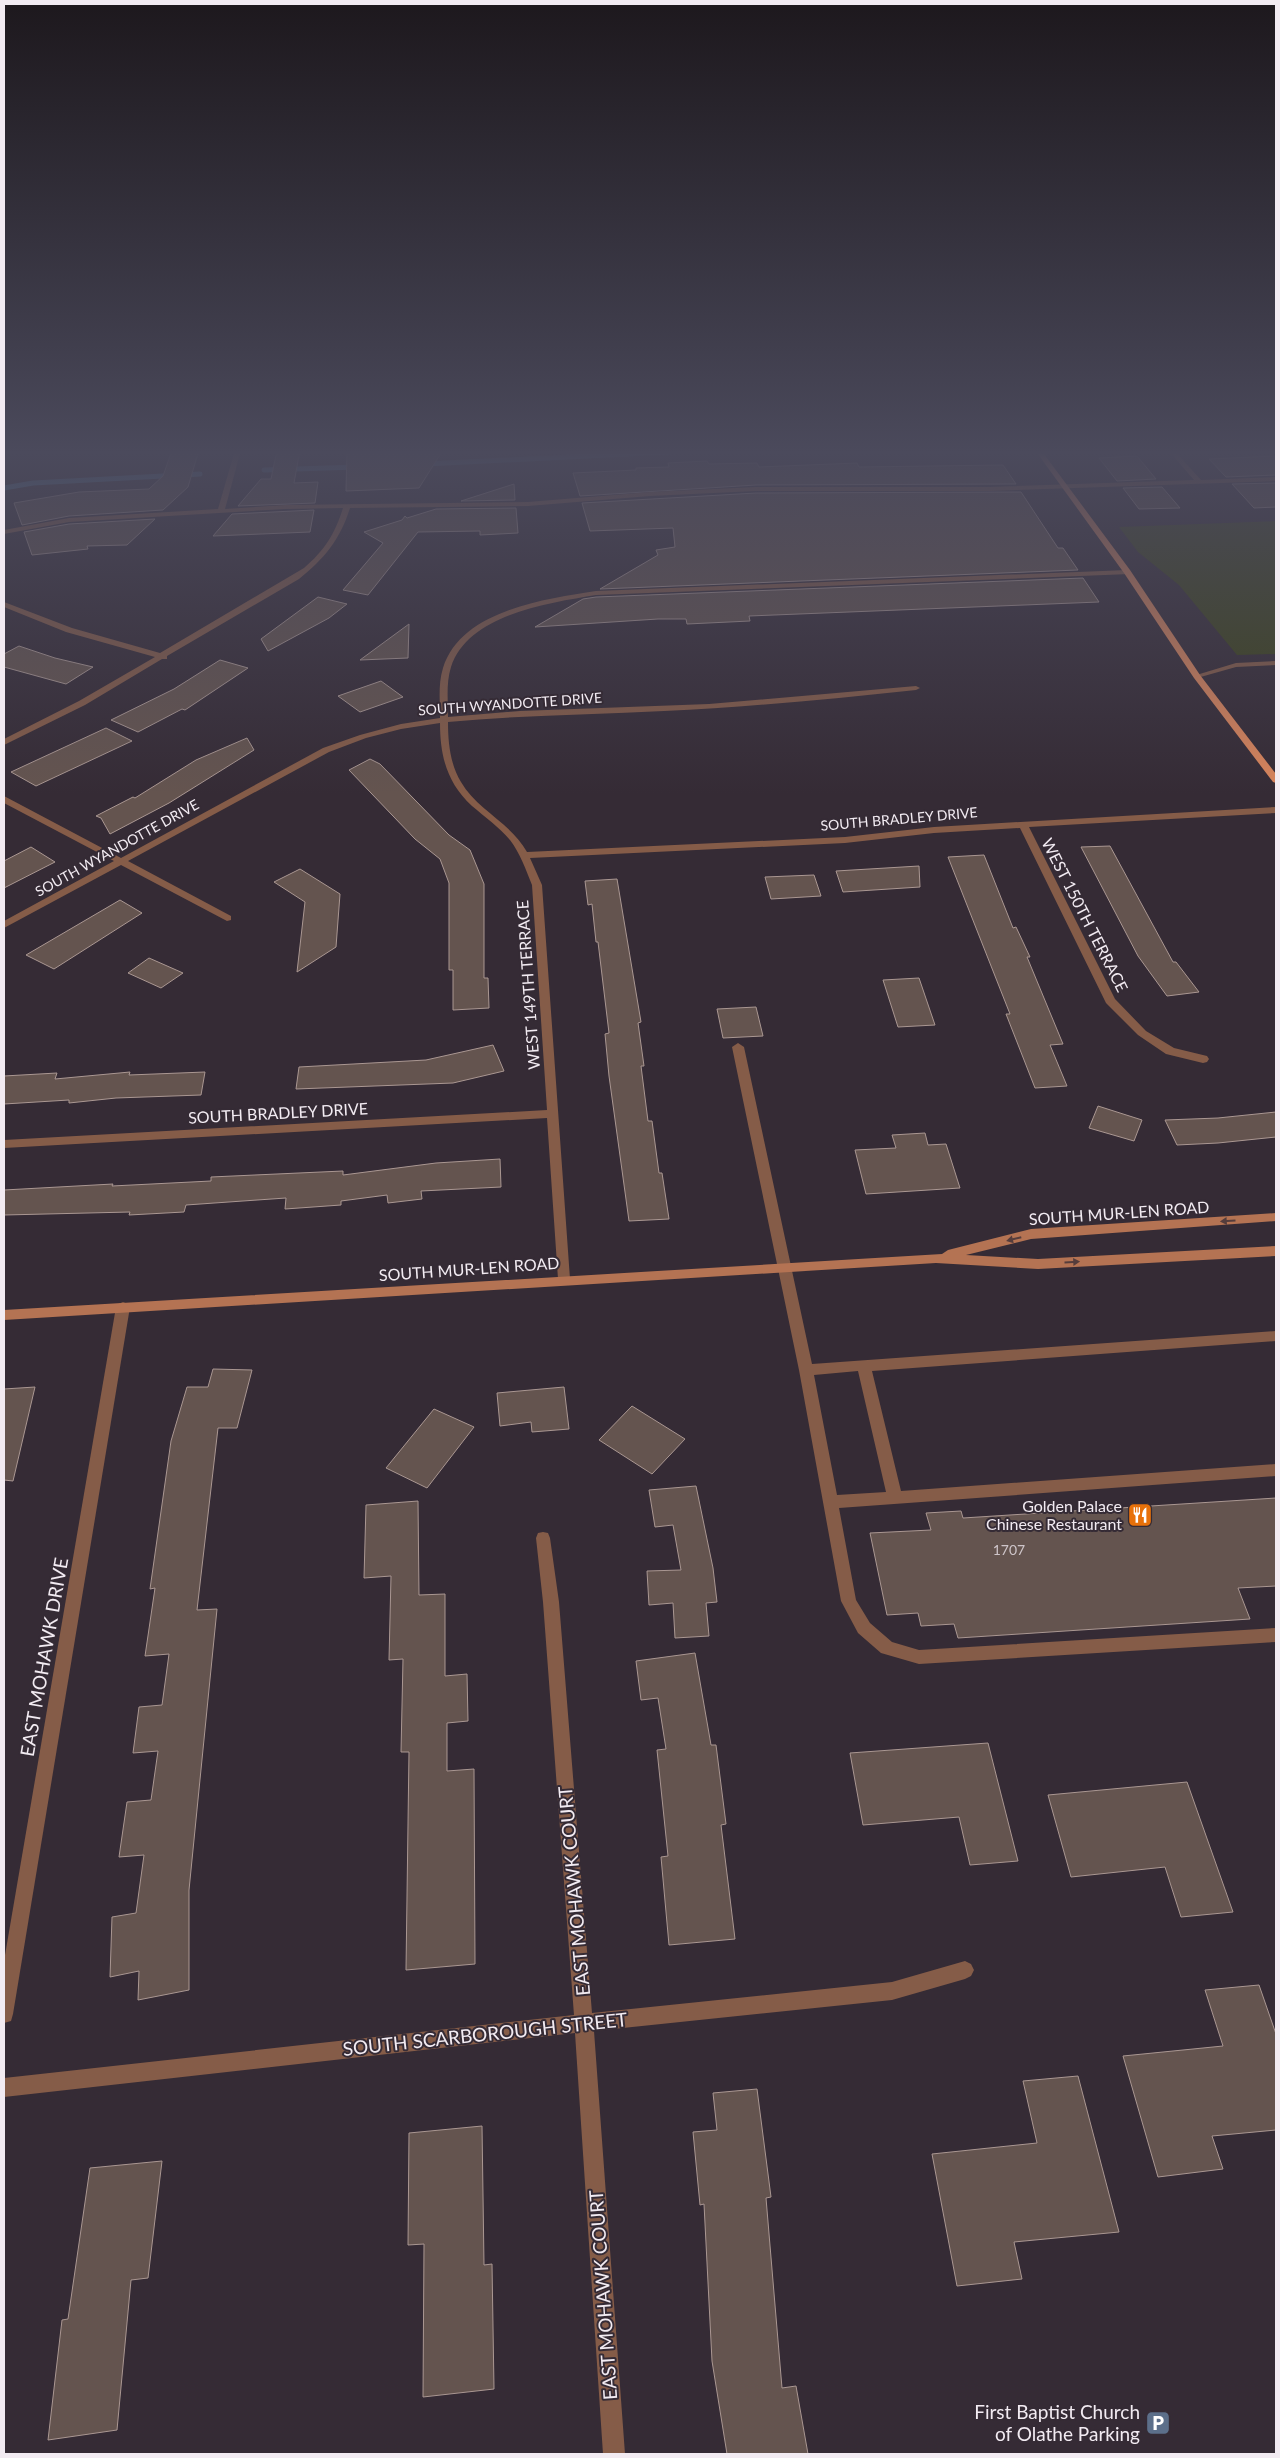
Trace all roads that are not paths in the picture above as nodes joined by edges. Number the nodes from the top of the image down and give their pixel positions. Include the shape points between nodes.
1 (313, 565) edge
2 (1122, 565) edge
3 (1127, 572) junction
4 (4, 604) edge
5 (164, 657) junction
6 (1276, 663) edge
7 (1197, 676) junction
8 (916, 688) dead end
9 (444, 720) junction
10 (4, 742) edge
11 (1276, 780) edge
12 (4, 799) edge
13 (1276, 810) edge
14 (1023, 824) junction
15 (524, 855) junction
16 (120, 862) junction
17 (227, 918) dead end
18 (4, 925) edge
19 (738, 1047) dead end
20 (1203, 1059) dead end
21 (553, 1114) junction
22 (4, 1144) edge
23 (1276, 1217) edge
24 (1276, 1251) edge
25 (936, 1258) junction
26 (783, 1266) junction
27 (564, 1279) junction
28 (123, 1307) junction
29 (4, 1314) edge
30 (1276, 1336) edge
31 (864, 1366) junction
32 (806, 1370) junction
33 (1276, 1470) edge
34 (895, 1498) junction
35 (831, 1502) junction
36 (543, 1538) dead end
37 (1276, 1635) edge
38 (965, 1970) dead end
39 (4, 2014) edge
40 (584, 2023) junction
41 (4, 2088) edge
42 (614, 2454) edge

1 - 5 street
2 - 3 main road
3 - 7 main road
3 - 9 street, WEST 149TH TERRACE via 623,592 560,598 500,617 455,650 447,666
4 - 5 street via 70,630
5 - 10 street
6 - 7 street via 1236,665
7 - 11 main road
8 - 9 street, SOUTH WYANDOTTE DRIVE via 790,702
9 - 15 street, WEST 149TH TERRACE via 444,747 457,783 512,837
9 - 16 street, SOUTH WYANDOTTE DRIVE via 374,732 326,750
12 - 16 street
13 - 14 street, SOUTH BRADLEY DRIVE
14 - 15 street, SOUTH BRADLEY DRIVE via 846,840
14 - 20 street, WEST 150TH TERRACE via 1110,1001 1142,1033 1170,1051
15 - 21 street, WEST 149TH TERRACE via 536,885 540,910
16 - 17 street
16 - 18 street, SOUTH WYANDOTTE DRIVE
19 - 26 street
21 - 22 street, SOUTH BRADLEY DRIVE
21 - 27 street, WEST 149TH TERRACE
23 -> 25 main road, SOUTH MUR-LEN ROAD via 1031,1234
25 -> 24 main road, SOUTH MUR-LEN ROAD via 1038,1264
25 - 26 main road, SOUTH MUR-LEN ROAD
26 - 27 main road, SOUTH MUR-LEN ROAD
26 - 32 street
27 - 28 main road, SOUTH MUR-LEN ROAD
28 - 29 main road, SOUTH MUR-LEN ROAD
28 - 39 street, EAST MOHAWK DRIVE
30 - 31 street
31 - 32 street
31 - 34 street
32 - 35 street
33 - 34 street
34 - 35 street
35 - 37 street via 849,1601 864,1628 887,1648 919,1656
36 - 40 street, EAST MOHAWK COURT via 551,1602
38 - 40 street, SOUTH SCARBOROUGH STREET via 892,1992
40 - 41 street, SOUTH SCARBOROUGH STREET
40 - 42 street, EAST MOHAWK COURT

